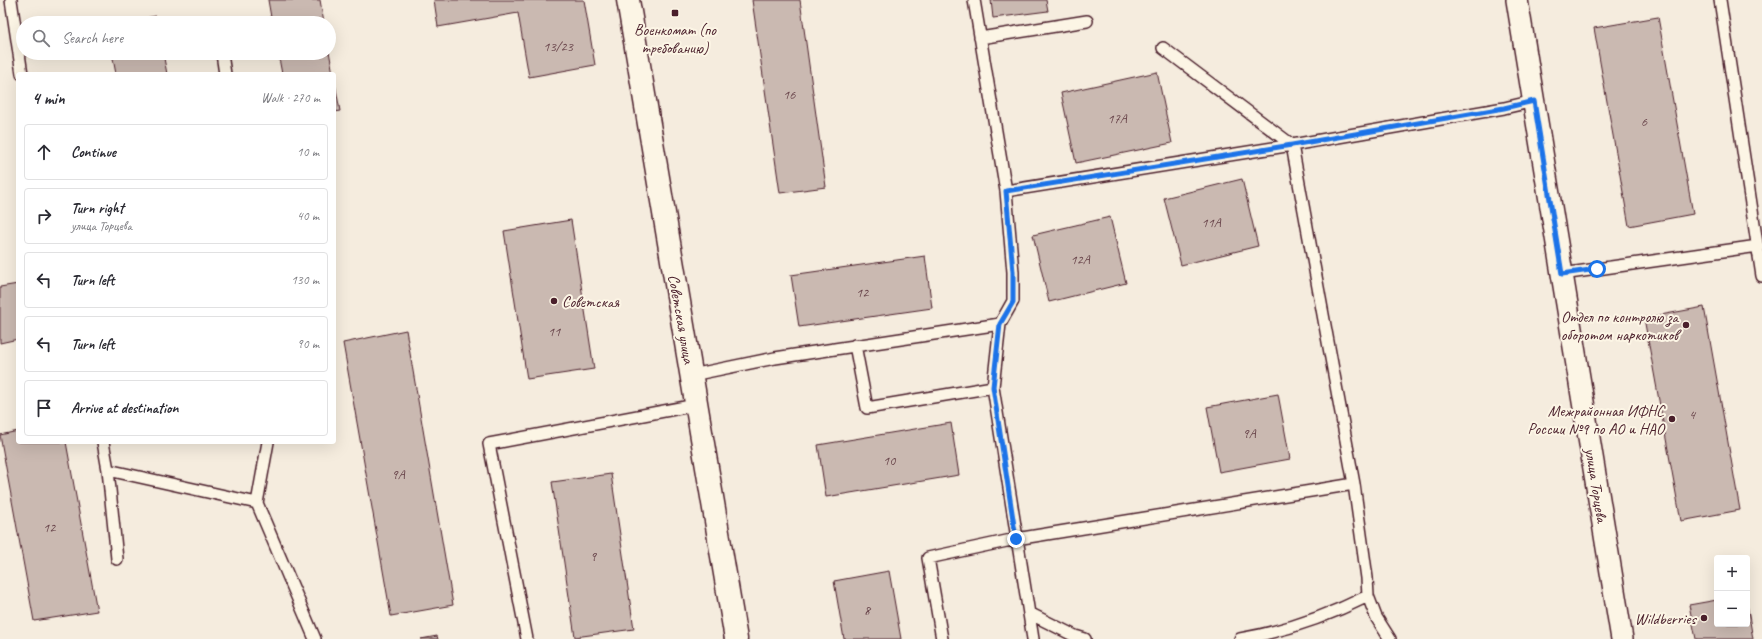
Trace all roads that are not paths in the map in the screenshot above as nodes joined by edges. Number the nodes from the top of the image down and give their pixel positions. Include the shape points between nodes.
1 (11, 0) edge
2 (628, 0) edge
3 (974, 0) edge
4 (1517, 0) edge
5 (1720, 0) edge
6 (1087, 21) dead end
7 (16, 34) edge
8 (980, 38) junction
9 (1163, 48) dead end
10 (20, 60) edge
11 (223, 60) edge
12 (22, 72) edge
13 (225, 72) edge
14 (1534, 101) junction
15 (1292, 145) junction
16 (1006, 191) junction
17 (1758, 246) junction
18 (1562, 274) junction
19 (1762, 276) edge
20 (1000, 324) junction
21 (855, 346) junction
22 (692, 375) junction
23 (993, 387) junction
24 (696, 405) junction
25 (103, 444) edge
26 (268, 444) edge
27 (108, 470) junction
28 (1354, 484) junction
29 (258, 503) junction
30 (1016, 539) junction
31 (116, 559) dead end
32 (1368, 596) junction
33 (1029, 613) junction
34 (315, 639) edge
35 (527, 639) edge
36 (736, 639) edge
37 (942, 639) edge
38 (1033, 639) edge
39 (1085, 639) edge
40 (1240, 639) edge
41 (1390, 639) edge
42 (1622, 639) edge

1 - 7 lane
2 - 22 street, Советская улица
3 - 8 lane
4 - 14 street, улица Торцева
5 - 17 lane
6 - 8 lane
8 - 16 lane
9 - 15 lane
10 - 12 lane
11 - 13 lane
14 - 15 lane
14 - 18 street, улица Торцева
15 - 16 lane
15 - 28 lane
16 - 20 lane via 1013,302
17 - 18 lane
17 - 19 lane
18 - 42 street, улица Торцева
20 - 21 lane
20 - 23 lane
21 - 22 lane via 775,358
21 - 23 lane via 867,408
22 - 24 street, Советская улица
23 - 30 lane
24 - 35 lane via 489,444
24 - 36 street, Советская улица
25 - 27 lane
26 - 29 lane
27 - 29 lane
27 - 31 lane
28 - 30 lane
28 - 32 lane
29 - 34 lane
30 - 33 lane
30 - 37 lane via 928,558
32 - 40 lane via 1335,612 1294,626
32 - 41 lane via 1376,617
33 - 38 lane
33 - 39 lane

